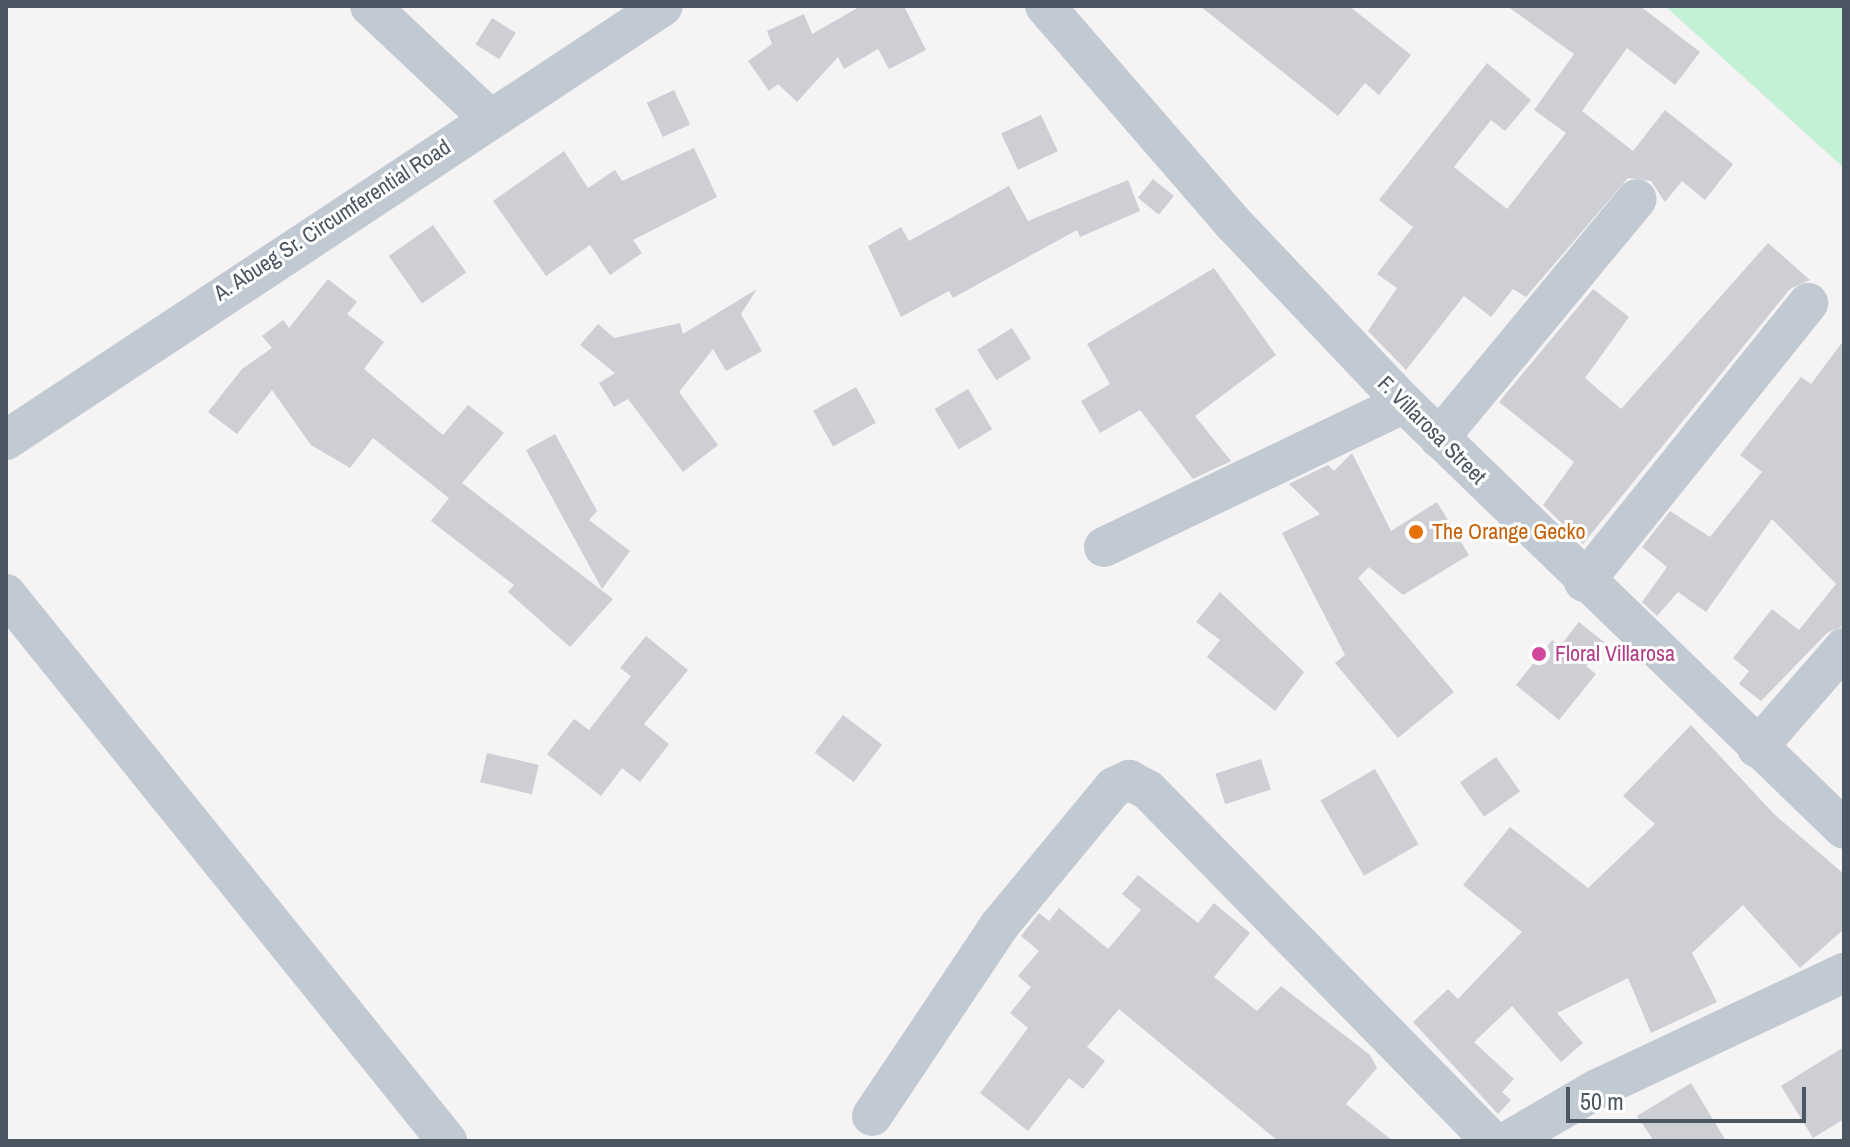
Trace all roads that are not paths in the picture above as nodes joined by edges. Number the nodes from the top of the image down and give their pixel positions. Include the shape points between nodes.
1 (370, 6) edge
2 (1045, 6) edge
3 (638, 12) edge
4 (489, 118) junction
5 (1637, 199) dead end
6 (1808, 303) dead end
7 (1404, 403) junction
8 (1439, 438) junction
9 (6, 440) edge
10 (1104, 547) dead end
11 (1584, 582) junction
12 (6, 594) edge
13 (1844, 648) edge
14 (1757, 748) junction
15 (1844, 829) edge
16 (1844, 973) edge
17 (872, 1116) dead end
18 (447, 1141) edge
19 (1492, 1141) edge
20 (1508, 1141) edge

1 - 4 street via 436,60
2 - 7 street, F. Villarosa Street via 1233,223
3 - 4 street, A. Abueg Sr. Circumferential Road
4 - 9 street, A. Abueg Sr. Circumferential Road
5 - 8 street
6 - 11 street
7 - 8 street, F. Villarosa Street
7 - 10 street
8 - 11 street, F. Villarosa Street
11 - 14 street, F. Villarosa Street
12 - 18 street
13 - 14 street
14 - 15 street, F. Villarosa Street
16 - 20 street via 1597,1089
17 - 19 street via 999,926 1114,787 1129,780 1148,790

